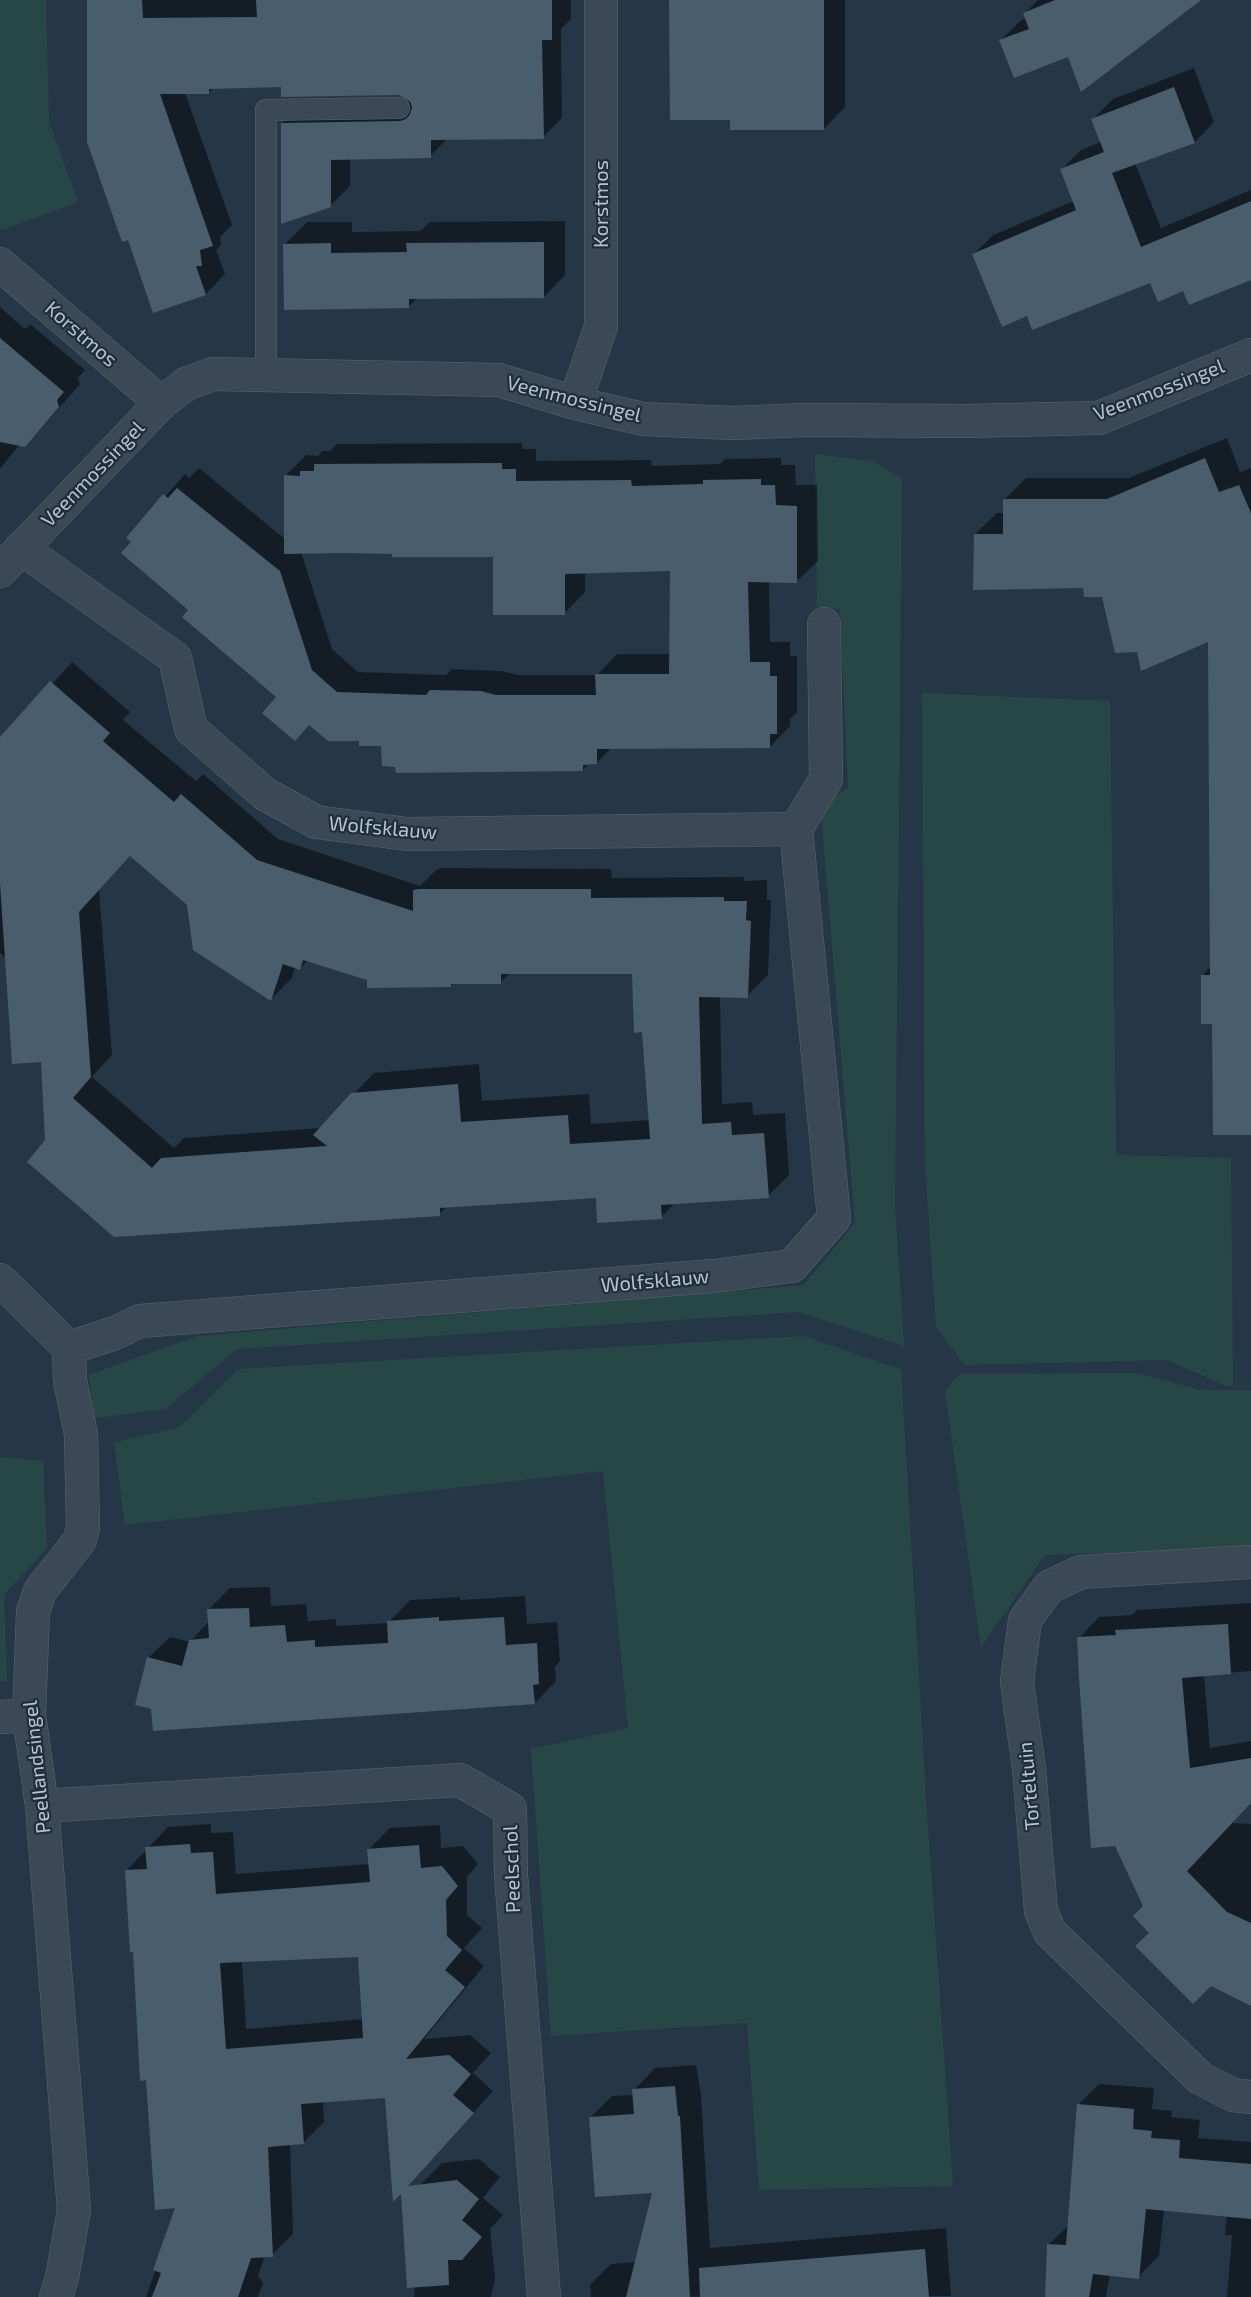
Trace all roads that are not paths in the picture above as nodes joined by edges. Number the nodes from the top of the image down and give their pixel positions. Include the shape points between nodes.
1 (600, 0) edge
2 (399, 108) dead end
3 (0, 264) edge
4 (1250, 359) edge
5 (266, 375) junction
6 (161, 403) junction
7 (575, 403) junction
8 (11, 559) edge
9 (824, 624) dead end
10 (796, 829) junction
11 (0, 1280) edge
12 (69, 1347) junction
13 (1251, 1562) edge
14 (14, 1716) edge
15 (42, 1806) junction
16 (1251, 2097) edge
17 (56, 2297) edge
18 (544, 2297) edge

1 - 7 street, Korstmos via 601,326
2 - 5 lane via 266,110
3 - 6 street, Korstmos
4 - 7 street, Veenmossingel via 1099,418 733,423 643,419
5 - 6 street, Veenmossingel via 213,374 186,384
5 - 7 street, Veenmossingel via 499,380
6 - 8 street, Veenmossingel
8 - 10 street, Wolfsklauw via 175,658 190,729 265,794 316,822 407,834
9 - 10 street via 826,779
10 - 12 street, Wolfsklauw via 834,1218 792,1266 702,1277 140,1321
11 - 12 street
12 - 14 street, Peellandsingel via 70,1381 81,1434 83,1528 80,1540 40,1591
13 - 16 street, Torteltuin via 1081,1572 1048,1587 1025,1620 1017,1682 1041,1911 1050,1932 1200,2078 1233,2095
14 - 15 street, Peellandsingel
15 - 17 street, Peellandsingel via 74,2210
15 - 18 street, Peelschol via 460,1780 510,1809 511,1875

